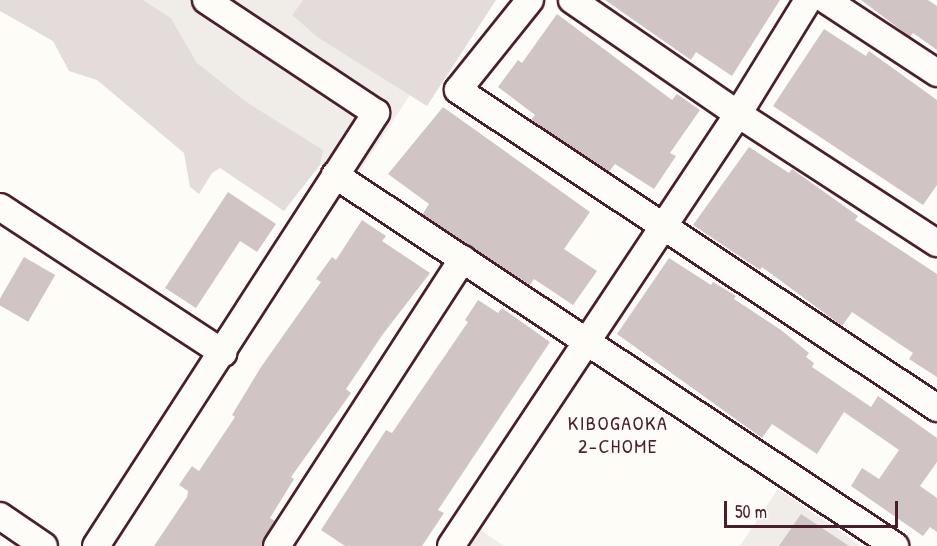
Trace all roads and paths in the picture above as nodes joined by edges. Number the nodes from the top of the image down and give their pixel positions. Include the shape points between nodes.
1 (206, 0) edge
2 (530, 0) edge
3 (572, 0) edge
4 (808, 0) edge
5 (826, 0) edge
6 (937, 73) edge
7 (738, 114) junction
8 (335, 175) junction
9 (0, 207) edge
10 (661, 229) junction
11 (937, 243) edge
12 (463, 259) junction
13 (587, 342) junction
14 (223, 353) junction
15 (937, 408) edge
16 (0, 516) edge
17 (44, 546) edge
18 (96, 546) edge
19 (277, 546) edge
20 (451, 546) edge
21 (895, 546) edge

1 - 8 street via 376,113
2 - 10 street via 458,90
3 - 7 street
4 - 7 street
5 - 6 street
7 - 10 street
7 - 11 street
8 - 12 street
8 - 14 street
9 - 14 street
10 - 13 street
10 - 15 street
12 - 13 street
12 - 19 street
13 - 20 street
13 - 21 street
14 - 18 street
16 - 17 street

